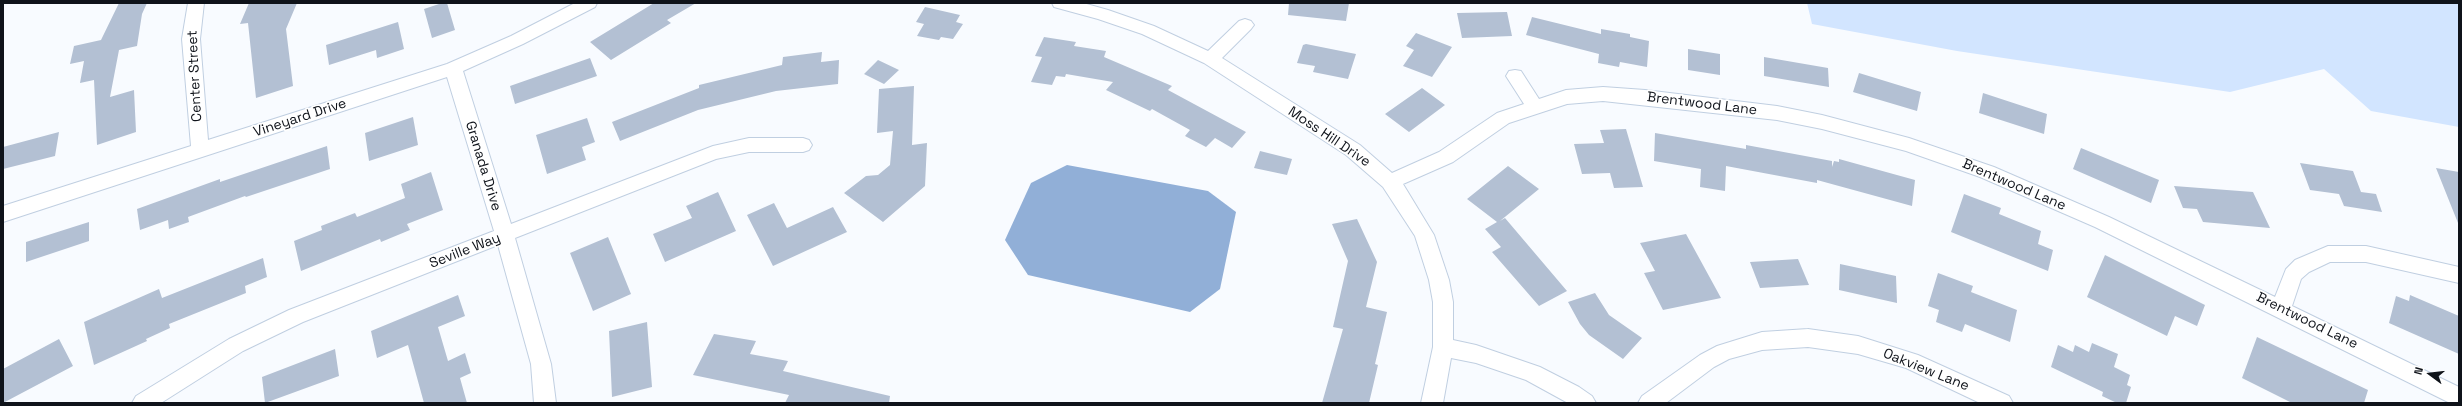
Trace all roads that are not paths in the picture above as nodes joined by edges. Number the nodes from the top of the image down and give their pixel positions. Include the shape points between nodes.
1 (196, 3) edge
2 (1060, 3) edge
3 (579, 5) edge
4 (1244, 25) dead end
5 (1210, 59) junction
6 (453, 68) junction
7 (1515, 76) dead end
8 (1534, 106) junction
9 (803, 145) dead end
10 (200, 150) junction
11 (1390, 182) junction
12 (3, 214) edge
13 (505, 236) junction
14 (2459, 275) edge
15 (2281, 308) junction
16 (1443, 347) junction
17 (2459, 397) edge
18 (143, 403) edge
19 (545, 403) edge
20 (1432, 403) edge
21 (1585, 403) edge
22 (1649, 403) edge
23 (2002, 403) edge

1 - 10 street, Center Street via 191,39
2 - 5 street, Moss Hill Drive via 1142,28
3 - 6 street, Vineyard Drive via 517,40
4 - 5 street
5 - 11 street, Moss Hill Drive via 1353,150
6 - 10 street, Vineyard Drive
6 - 13 street, Granada Drive
7 - 8 street
8 - 11 street, Brentwood Lane via 1491,125 1433,164
8 - 15 street, Brentwood Lane via 1584,95 1638,97 1776,114 1868,133 1987,172 2102,222
9 - 13 street, Seville Way via 749,145 713,153
10 - 12 street, Vineyard Drive
11 - 16 street, Moss Hill Drive via 1414,216 1433,257 1443,302
13 - 18 street, Seville Way via 264,329
13 - 19 street, Granada Drive via 541,364
14 - 15 street via 2366,254 2328,254 2302,266 2294,275
15 - 17 street, Brentwood Lane
16 - 20 street, Moss Hill Drive
16 - 21 street via 1476,354 1533,373
22 - 23 street, Oakview Lane via 1707,361 1724,352 1762,341 1808,338 1858,345 1911,361

